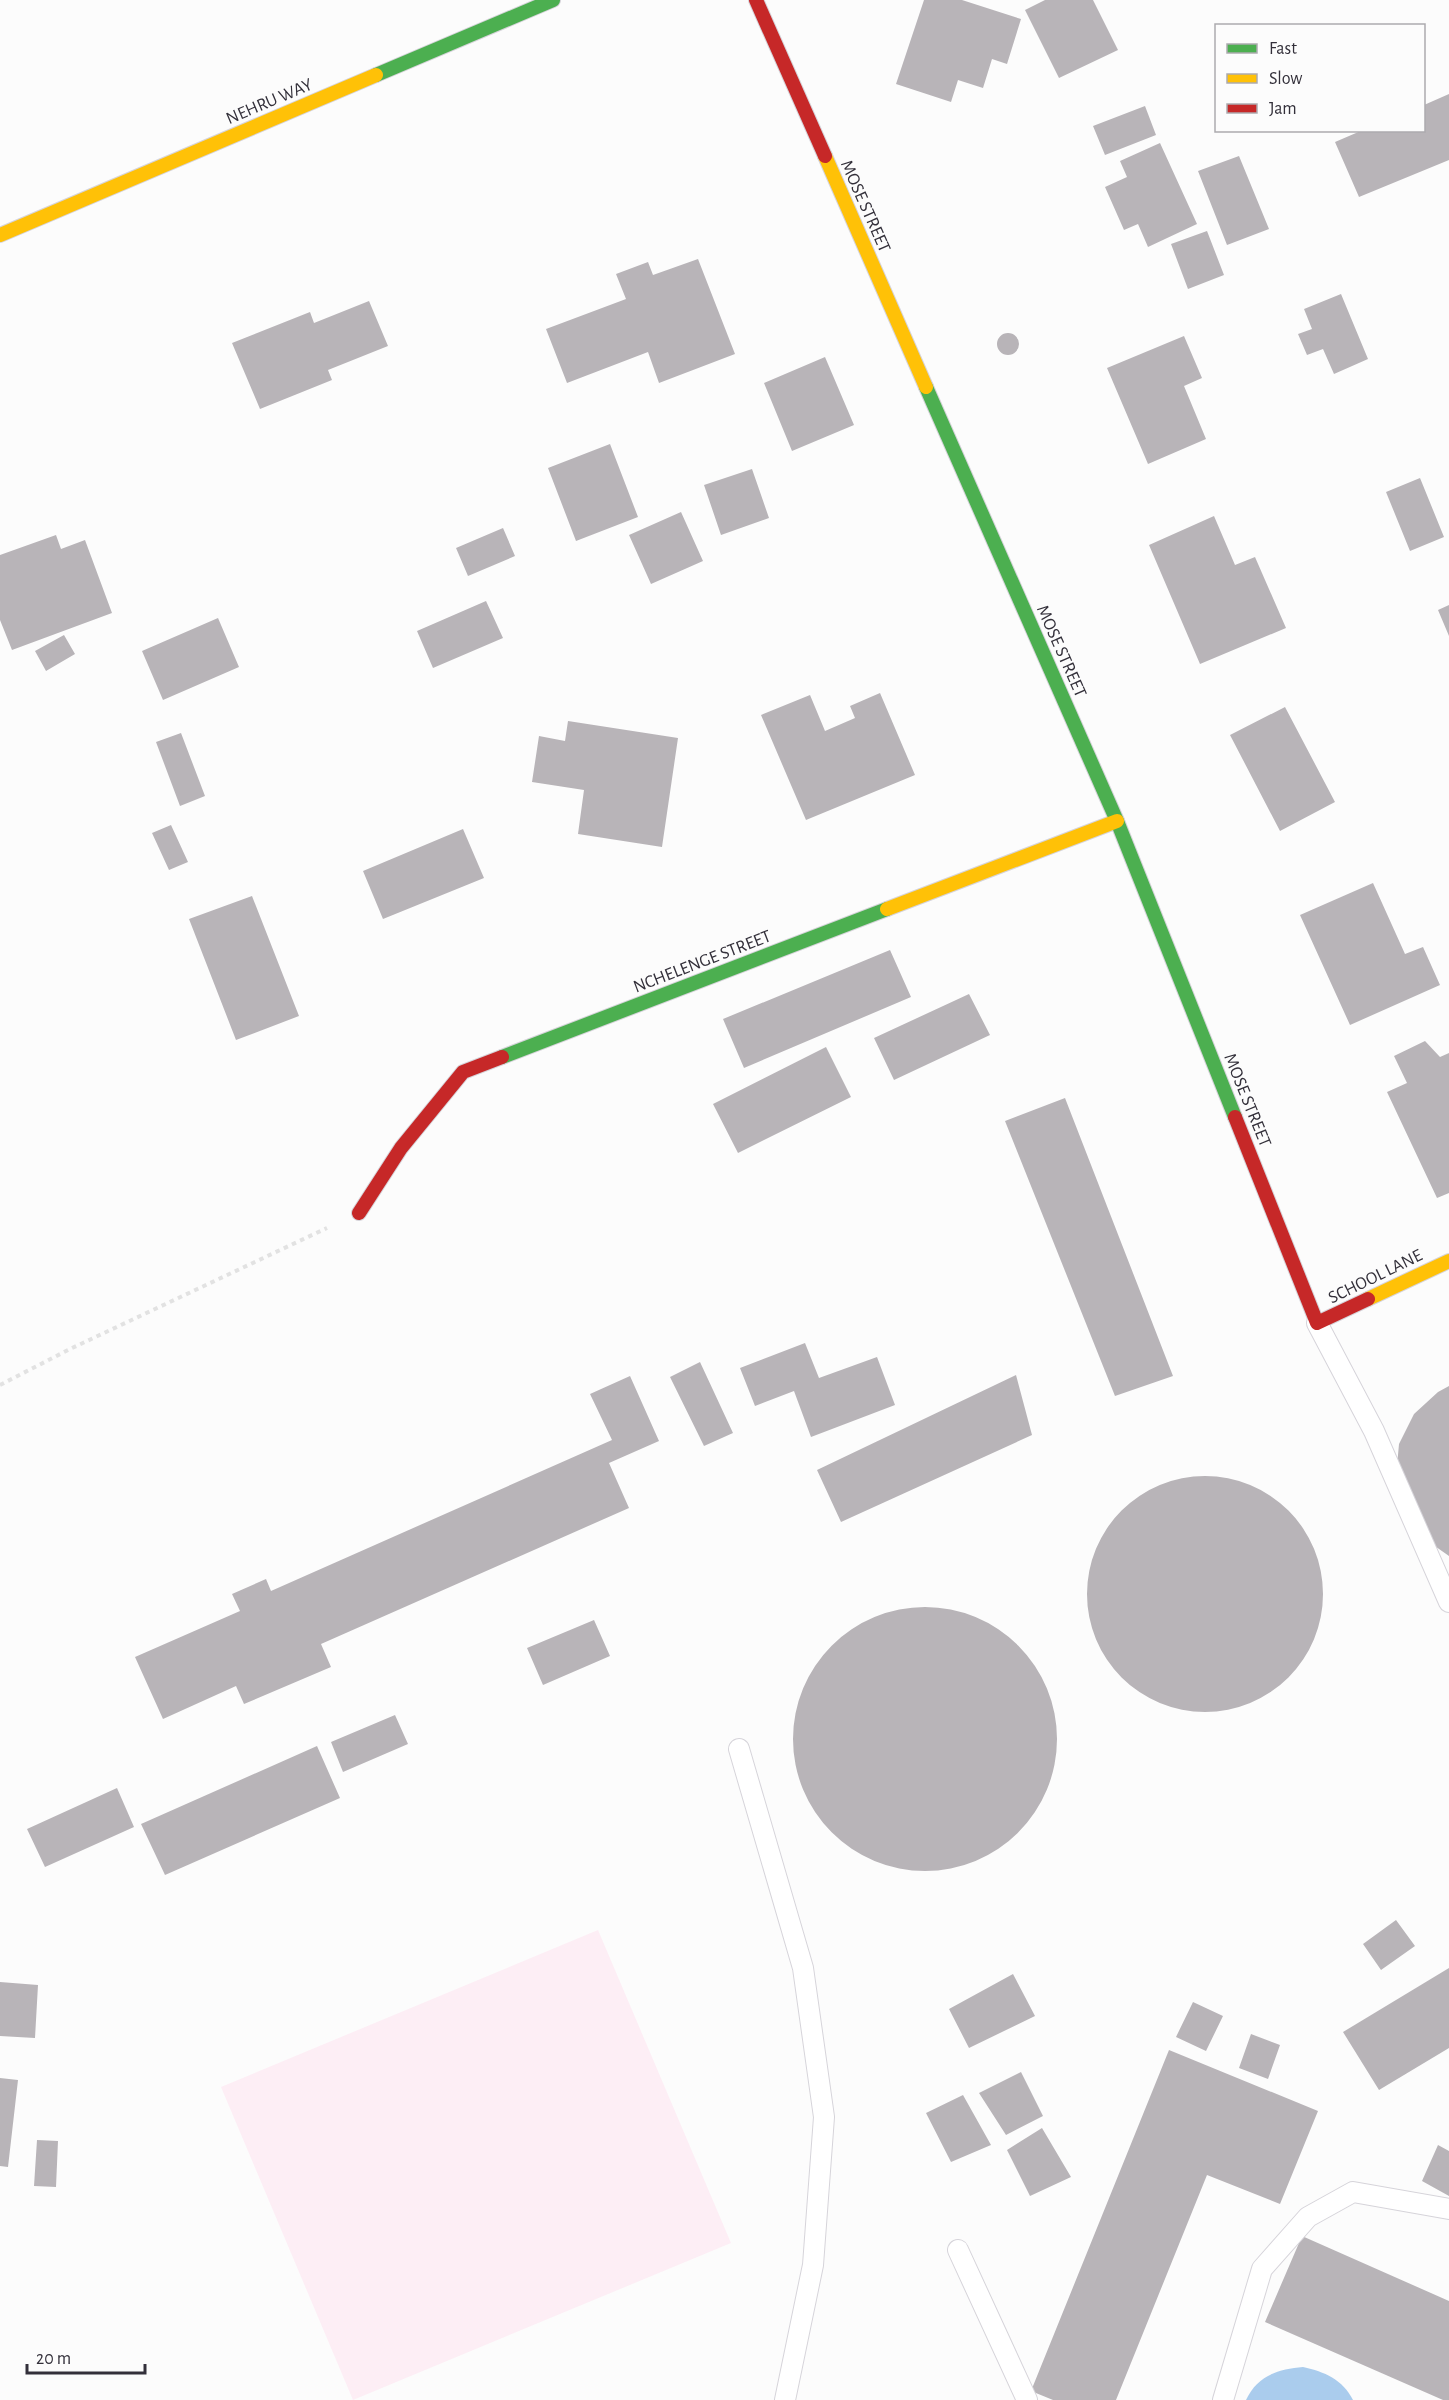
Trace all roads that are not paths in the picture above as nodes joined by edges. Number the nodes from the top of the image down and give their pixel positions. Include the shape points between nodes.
1 (553, 0) edge
2 (756, 0) edge
3 (0, 235) edge
4 (1117, 821) junction
5 (359, 1213) road end
6 (1449, 1261) edge
7 (1317, 1323) junction
8 (1449, 1602) edge
9 (739, 1749) dead end
10 (1449, 2209) edge
11 (958, 2250) dead end
12 (785, 2400) edge
13 (1027, 2400) edge
14 (1223, 2400) edge

1 - 3 street, NEHRU WAY
2 - 4 street, MOSE STREET
4 - 5 street, NCHELENGE STREET via 463,1072 401,1148
4 - 7 street, MOSE STREET
6 - 7 street, SCHOOL LANE
7 - 8 lane via 1374,1431
9 - 12 lane via 803,1968 824,2117 813,2265
10 - 14 lane via 1353,2192 1308,2217 1262,2268
11 - 13 lane

